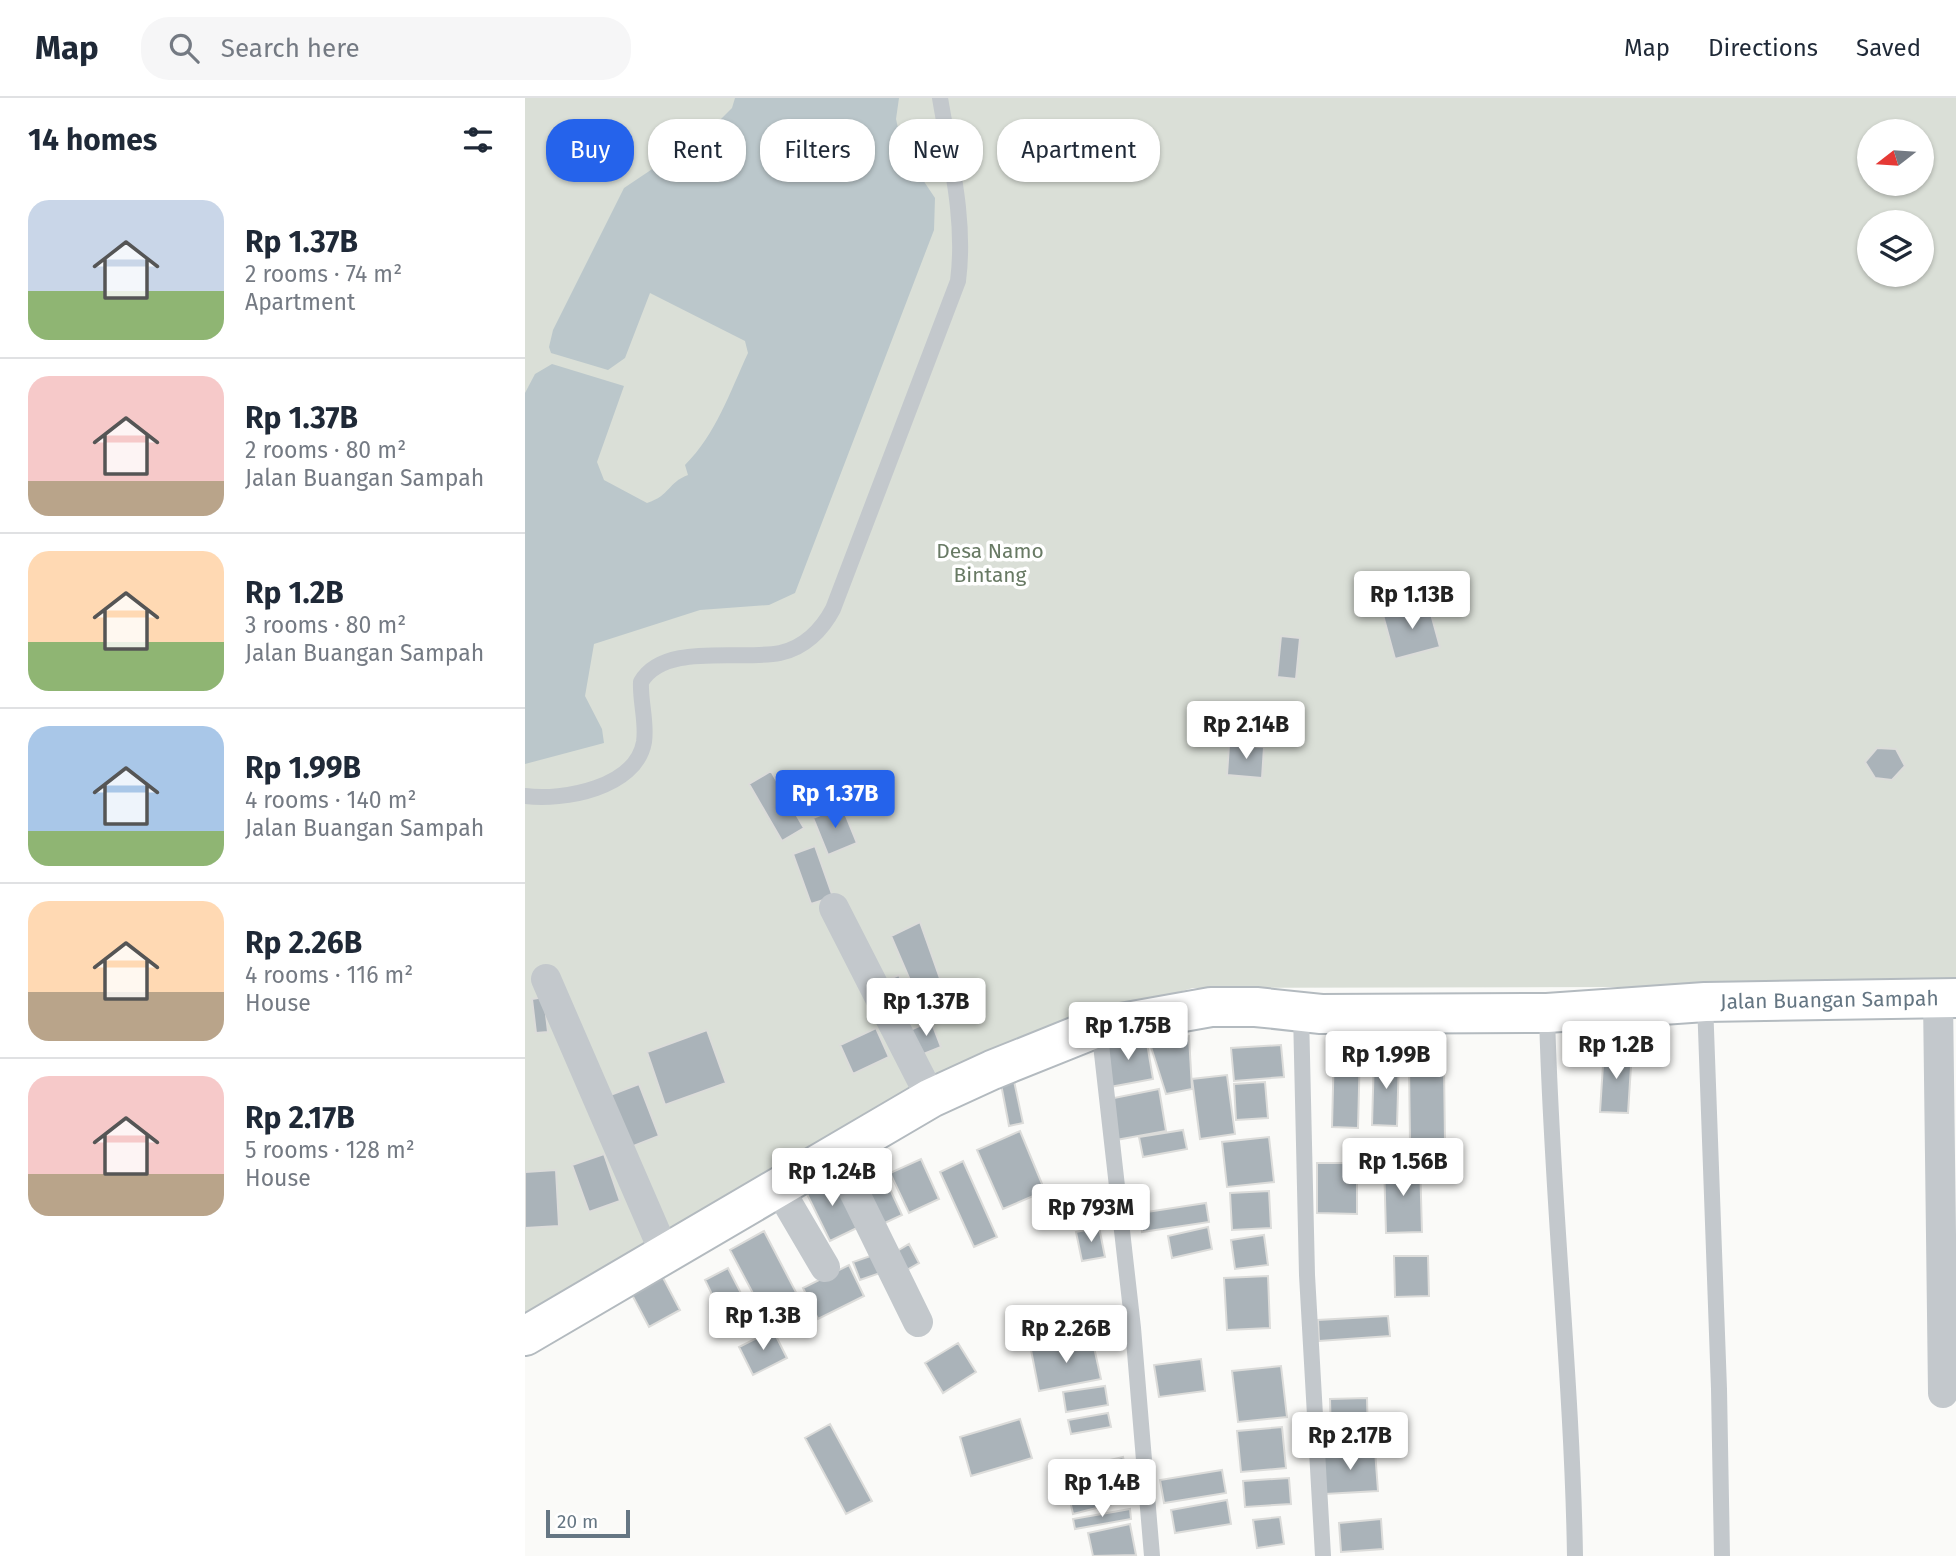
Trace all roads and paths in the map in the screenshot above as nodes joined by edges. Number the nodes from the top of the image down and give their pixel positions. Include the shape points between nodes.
1 (940, 98) edge
2 (525, 796) edge
3 (834, 908) dead end
4 (546, 979) dead end
5 (1947, 999) edge
6 (1705, 1002) junction
7 (1301, 1013) junction
8 (1548, 1013) junction
9 (1099, 1027) junction
10 (931, 1098) junction
11 (835, 1153) junction
12 (778, 1187) junction
13 (665, 1254) junction
14 (825, 1267) dead end
15 (918, 1322) dead end
16 (525, 1336) edge
17 (1943, 1392) dead end
18 (1152, 1556) edge
19 (1323, 1556) edge
20 (1575, 1556) edge
21 (1722, 1556) edge

1 - 2 lane via 961,226 958,281 825,624 798,646 780,653 682,657 651,668 641,682 644,743 623,774 601,787 570,795
3 - 10 street
4 - 13 street
5 - 6 street, Jalan Buangan Sampah
5 - 17 street
6 - 8 street, Jalan Buangan Sampah
6 - 21 lane
7 - 8 street, Jalan Buangan Sampah
7 - 9 street, Jalan Buangan Sampah via 1211,1006
7 - 19 lane via 1307,1275
8 - 20 lane via 1549,1105
9 - 10 street, Jalan Buangan Sampah
9 - 18 lane via 1133,1328
10 - 11 street, Jalan Buangan Sampah
11 - 12 street, Jalan Buangan Sampah
11 - 15 street
12 - 13 street, Jalan Buangan Sampah
12 - 14 street
13 - 16 street, Jalan Buangan Sampah

